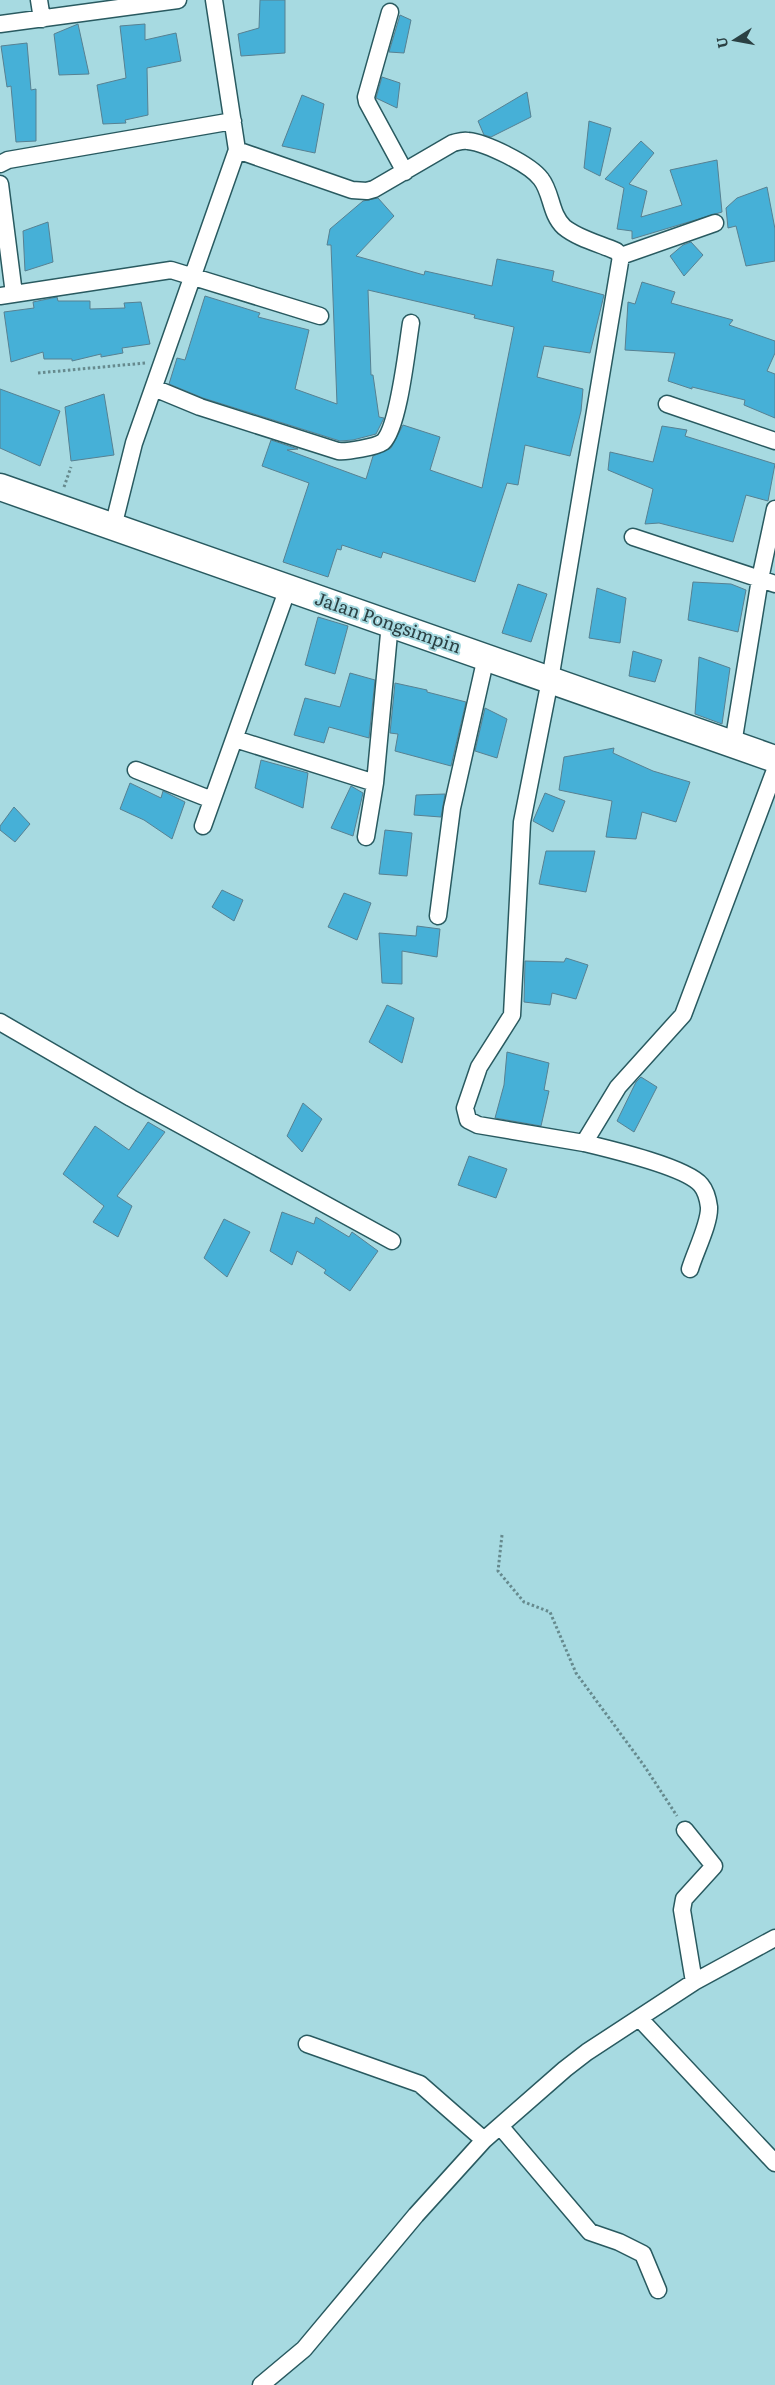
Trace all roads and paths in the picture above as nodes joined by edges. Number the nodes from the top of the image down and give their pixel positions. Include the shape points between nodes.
1 (39, 0) edge
2 (178, 0) edge
3 (214, 0) edge
4 (390, 12) dead end
5 (42, 19) junction
6 (0, 24) edge
7 (233, 121) junction
8 (237, 150) junction
9 (0, 164) edge
10 (405, 172) junction
11 (0, 184) edge
12 (715, 223) dead end
13 (621, 256) junction
14 (194, 276) junction
15 (7, 295) edge
16 (320, 316) dead end
17 (411, 323) dead end
18 (163, 362) junction
19 (38, 373) dead end
20 (154, 388) junction
21 (667, 404) dead end
22 (775, 441) edge
23 (0, 487) edge
24 (775, 509) edge
25 (113, 527) junction
26 (634, 537) dead end
27 (767, 582) edge
28 (288, 588) junction
29 (390, 624) junction
30 (486, 657) junction
31 (550, 680) junction
32 (235, 739) junction
33 (733, 744) junction
34 (775, 759) edge
35 (136, 770) dead end
36 (775, 770) edge
37 (375, 783) junction
38 (212, 800) junction
39 (202, 826) dead end
40 (366, 837) dead end
41 (438, 916) dead end
42 (0, 1022) edge
43 (584, 1143) junction
44 (392, 1241) dead end
45 (690, 1269) dead end
46 (502, 1535) dead end
47 (685, 1830) joint
48 (775, 1938) edge
49 (694, 1982) junction
50 (640, 2018) junction
51 (307, 2044) dead end
52 (500, 2126) junction
53 (484, 2140) junction
54 (775, 2163) edge
55 (658, 2290) dead end
56 (261, 2385) edge

1 - 5 street
2 - 5 street
3 - 7 street
4 - 10 street via 366,96
5 - 6 street
7 - 8 street
7 - 9 street
8 - 10 street via 359,192 374,189
8 - 14 street
10 - 13 street via 460,141 491,148 540,177 556,215 566,228
11 - 15 street
12 - 13 street
13 - 31 street
14 - 15 street via 171,270
14 - 16 street
14 - 18 street
17 - 20 street via 396,413 380,444 338,451
18 - 19 path
18 - 20 street
20 - 25 street via 134,443
21 - 22 street
23 - 25 main road, Jalan Pongsimpin
24 - 27 street
25 - 28 main road, Jalan Pongsimpin
26 - 27 street
27 - 33 street
28 - 29 main road, Jalan Pongsimpin
28 - 32 street
29 - 30 main road, Jalan Pongsimpin
29 - 37 street
30 - 31 main road, Jalan Pongsimpin
30 - 41 street via 452,808
31 - 33 main road, Jalan Pongsimpin
31 - 43 street via 522,822 512,1015 479,1067 465,1108 468,1120 478,1125
32 - 37 street
32 - 38 street
33 - 34 main road, Jalan Pongsimpin
35 - 38 street
36 - 43 street via 683,1015 618,1087
37 - 40 street
38 - 39 street
42 - 44 street
43 - 45 street via 640,1157 701,1185 707,1197 708,1212
46 - 47 path via 498,1571 524,1602 550,1612 576,1673 646,1767
47 - 49 street via 714,1866 684,1899 682,1910
48 - 49 street
49 - 50 street
50 - 52 street via 577,2060
50 - 54 street
51 - 53 street via 420,2084
52 - 53 street
52 - 55 street via 590,2232 643,2254
53 - 56 street via 416,2215 304,2349

